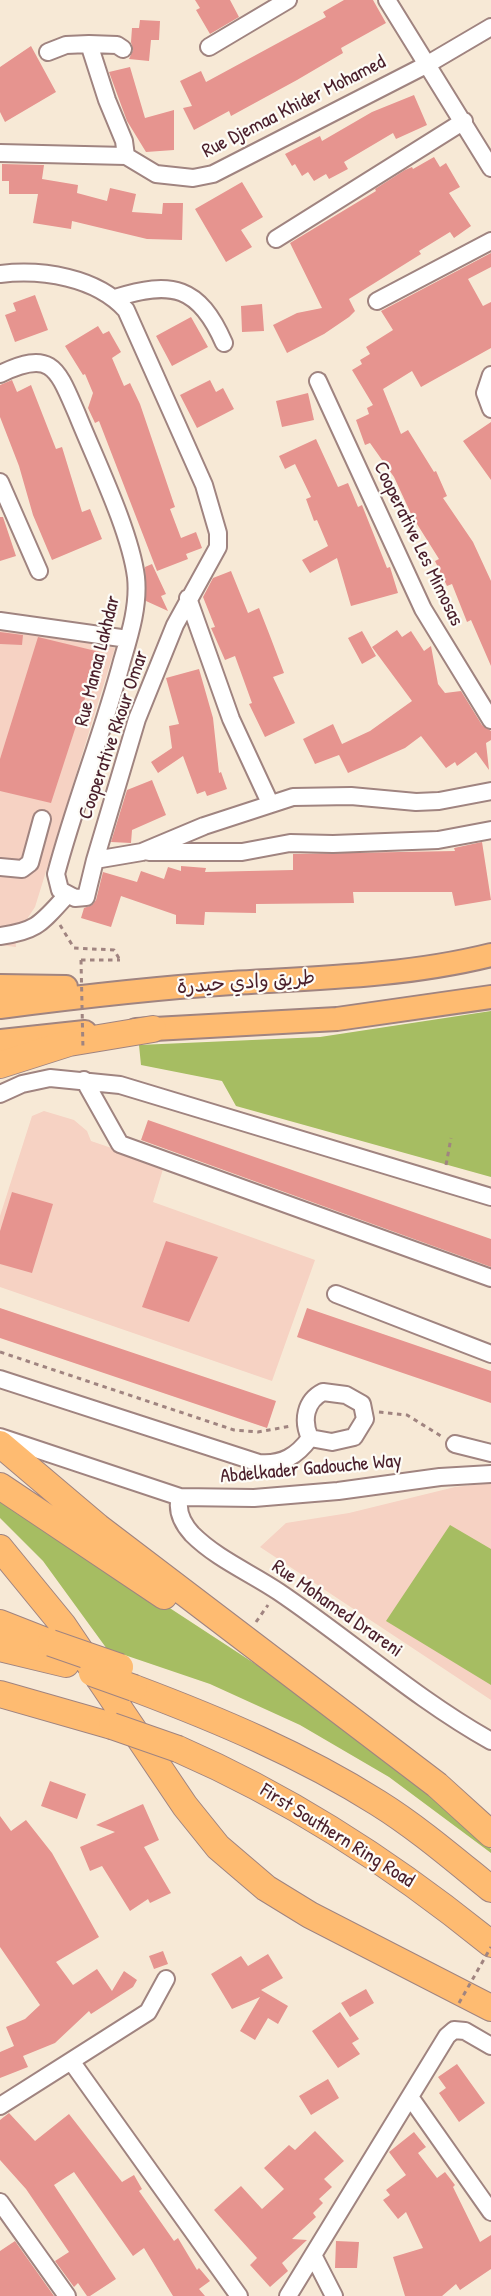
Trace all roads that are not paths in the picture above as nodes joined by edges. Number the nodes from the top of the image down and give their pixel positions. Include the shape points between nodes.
1 (288, 0) edge
2 (387, 0) edge
3 (491, 27) edge
4 (89, 44) junction
5 (209, 46) dead end
6 (123, 49) dead end
7 (48, 52) dead end
8 (428, 64) junction
9 (464, 121) junction
10 (0, 153) edge
11 (126, 156) junction
12 (491, 168) edge
13 (276, 239) dead end
14 (491, 241) edge
15 (0, 274) edge
16 (115, 298) junction
17 (377, 302) dead end
18 (224, 343) dead end
19 (0, 374) edge
20 (491, 375) edge
21 (318, 381) dead end
22 (491, 409) edge
23 (0, 482) edge
24 (39, 571) dead end
25 (188, 598) junction
26 (0, 621) edge
27 (128, 639) junction
28 (491, 720) edge
29 (491, 791) edge
30 (270, 803) junction
31 (42, 819) dead end
32 (491, 830) edge
33 (142, 852) junction
34 (94, 860) junction
35 (0, 867) edge
36 (67, 895) junction
37 (0, 936) edge
38 (491, 955) edge
39 (0, 986) edge
40 (136, 990) junction
41 (491, 997) edge
42 (0, 1007) edge
43 (153, 1029) junction
44 (0, 1041) edge
45 (0, 1065) edge
46 (84, 1080) junction
47 (0, 1094) edge
48 (491, 1197) edge
49 (491, 1278) edge
50 (336, 1294) dead end
51 (491, 1353) edge
52 (0, 1379) edge
53 (0, 1437) edge
54 (310, 1438) junction
55 (0, 1444) edge
56 (455, 1444) road end
57 (491, 1453) edge
58 (491, 1474) edge
59 (0, 1486) edge
60 (180, 1497) junction
61 (0, 1548) edge
62 (0, 1562) edge
63 (48, 1605) junction
64 (0, 1623) edge
65 (0, 1647) edge
66 (0, 1694) edge
67 (344, 1711) junction
68 (491, 1741) edge
69 (380, 1804) junction
70 (491, 1834) edge
71 (491, 1889) edge
72 (491, 1946) edge
73 (166, 1979) dead end
74 (491, 2008) edge
75 (491, 2046) edge
76 (71, 2061) junction
77 (410, 2097) junction
78 (0, 2106) edge
79 (0, 2202) edge
80 (491, 2212) edge
81 (313, 2255) junction
82 (67, 2296) edge
83 (239, 2296) edge
84 (288, 2296) edge
85 (334, 2296) edge

1 - 5 street
2 - 8 street
3 - 8 street, Rue Djemaa Khider Mohamed
4 - 6 street via 117,45
4 - 7 street via 66,45
4 - 11 street
8 - 9 street
8 - 11 street, Rue Djemaa Khider Mohamed via 213,174 193,178 156,174
9 - 12 street
9 - 13 street
10 - 11 street, Rue Djemaa Khider Mohamed
14 - 17 street
15 - 16 street, Cooperative Rkour Omar via 51,274
16 - 18 street via 146,288 168,288 195,298 213,317
16 - 25 street, Cooperative Rkour Omar via 126,310 138,335 217,522 218,547
19 - 27 street, Rue Manaa Lakhdar via 23,363 47,364 69,396 131,556 136,595
20 - 22 street via 486,393
21 - 28 street, Cooperative Les Mimosas via 423,609
23 - 24 street
25 - 30 street via 231,719
25 - 34 street, Cooperative Rkour Omar via 137,719
26 - 27 street
27 - 36 street, Rue Manaa Lakhdar via 107,719 56,874 58,886
29 - 30 street via 439,801 351,796 293,797
30 - 33 street
31 - 35 street via 30,863 22,869
32 - 33 street via 438,840 290,843 242,852
33 - 34 street
34 - 36 street via 86,897
36 - 37 street via 37,927
38 - 40 main road, طريق وادي حيدرة via 432,967 346,976
39 - 40 main road
40 - 42 main road, طريق وادي حيدرة
41 - 43 main road, طريق وادي حيدرة via 337,1019
43 - 44 main road, طريق وادي حيدرة
43 - 45 highway via 69,1043
46 - 47 street via 36,1080
46 - 48 street via 136,1088
46 - 49 street via 120,1144
50 - 51 street
52 - 54 street via 259,1463 286,1460
53 - 60 street, Abdelkader Gadouche Way
54 - 54 street via 332,1442 354,1437 363,1426 365,1412 355,1399 323,1392 311,1400 306,1421
55 - 67 highway via 98,1527
56 - 57 street
58 - 60 street, Abdelkader Gadouche Way via 254,1498
59 - 67 highway
60 - 68 street, Rue Mohamed Drareni via 185,1526 202,1543 279,1592 443,1712
61 - 63 highway
62 - 63 highway
63 - 74 highway via 185,1806 218,1847 266,1888 310,1915
64 - 69 highway, bridge via 225,1708 312,1757
65 - 69 highway, bridge via 66,1664 134,1688 273,1745
66 - 72 highway, First Southern Ring Road, bridge via 178,1749 286,1800 418,1887
67 - 70 highway
69 - 71 highway
73 - 76 street via 148,2012
75 - 77 street via 465,2031 454,2030
76 - 78 street
76 - 83 street
77 - 80 street
77 - 81 street
79 - 82 street
81 - 84 street
81 - 85 street

